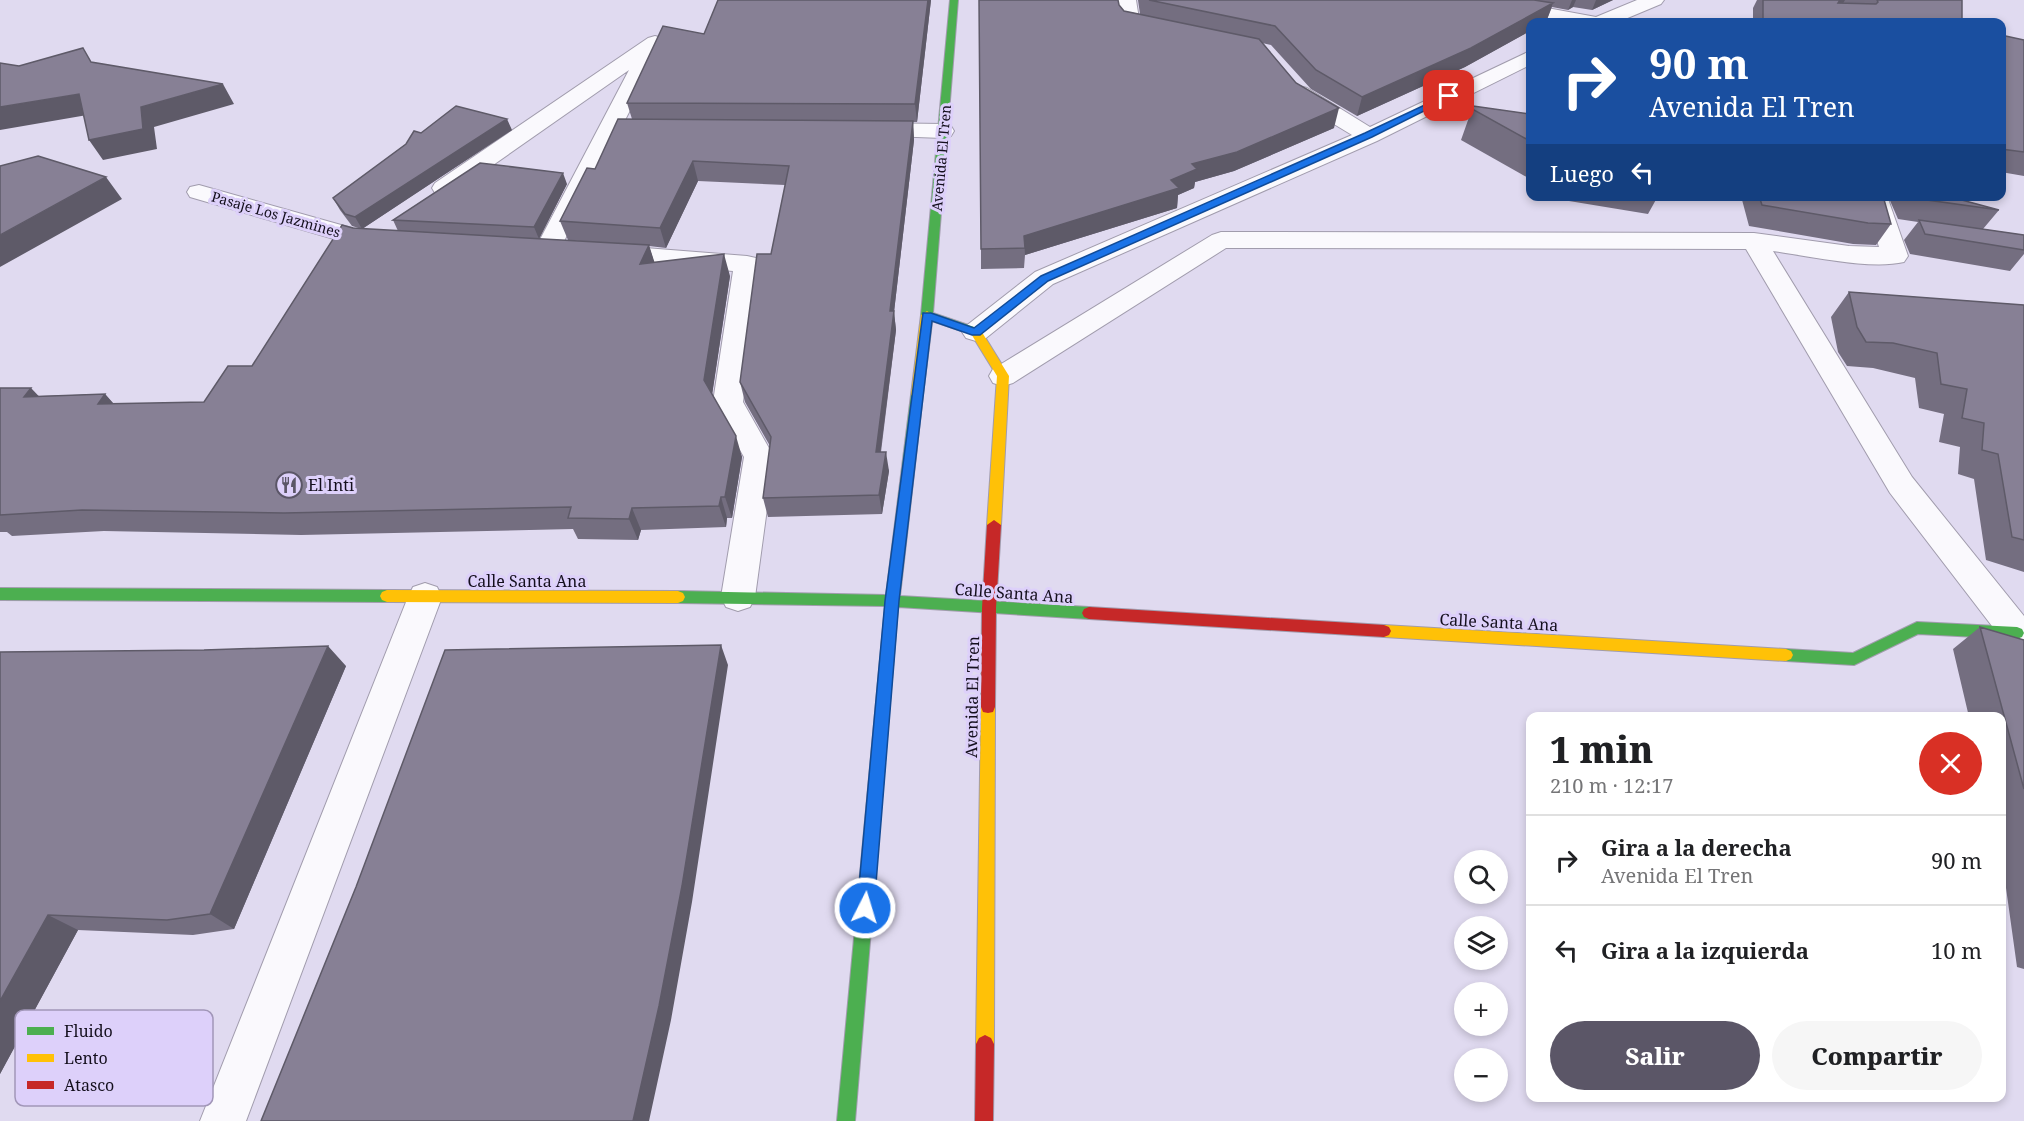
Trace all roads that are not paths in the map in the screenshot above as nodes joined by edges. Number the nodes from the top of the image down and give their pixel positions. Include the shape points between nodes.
1 (954, 0) edge
2 (1126, 0) edge
3 (1470, 0) edge
4 (1654, 0) edge
5 (1569, 18) edge
6 (1611, 18) edge
7 (1186, 35) edge
8 (1526, 59) edge
9 (1287, 78) edge
10 (609, 129) junction
11 (681, 129) edge
12 (848, 130) edge
13 (943, 130) junction
14 (1369, 135) junction
15 (199, 192) dead end
16 (1878, 201) edge
17 (422, 203) edge
18 (394, 221) edge
19 (365, 240) junction
20 (1754, 241) junction
21 (411, 242) edge
22 (927, 315) junction
23 (976, 332) junction
24 (1003, 376) junction
25 (0, 594) edge
26 (425, 597) junction
27 (738, 597) junction
28 (892, 601) junction
29 (989, 608) junction
30 (2020, 635) edge
31 (223, 1121) edge
32 (846, 1121) edge
33 (984, 1121) edge

1 - 13 street, Avenida El Tren
2 - 7 street via 1130,23
3 - 5 street
4 - 6 street
8 - 14 street
9 - 14 street via 1302,96
10 - 11 street
10 - 17 street via 654,42
10 - 27 street via 557,250 747,264 728,402 759,457
12 - 13 street
13 - 22 street, Avenida El Tren
14 - 23 street via 1044,278
15 - 19 street, Pasaje Los Jazmines
16 - 20 street via 1897,229 1895,256
18 - 19 street
19 - 21 street, Pasaje Los Jazmines
20 - 24 street via 1221,240
20 - 30 street via 1901,485
22 - 23 street
22 - 28 street, Avenida El Tren
23 - 24 street
24 - 29 street, Avenida El Tren
25 - 26 street, Calle Santa Ana
26 - 27 street, Calle Santa Ana
26 - 31 street
27 - 28 street, Calle Santa Ana
28 - 29 street, Calle Santa Ana
28 - 32 street, Avenida El Tren
29 - 30 street, Calle Santa Ana via 1854,659 1917,628
29 - 33 street, Avenida El Tren

